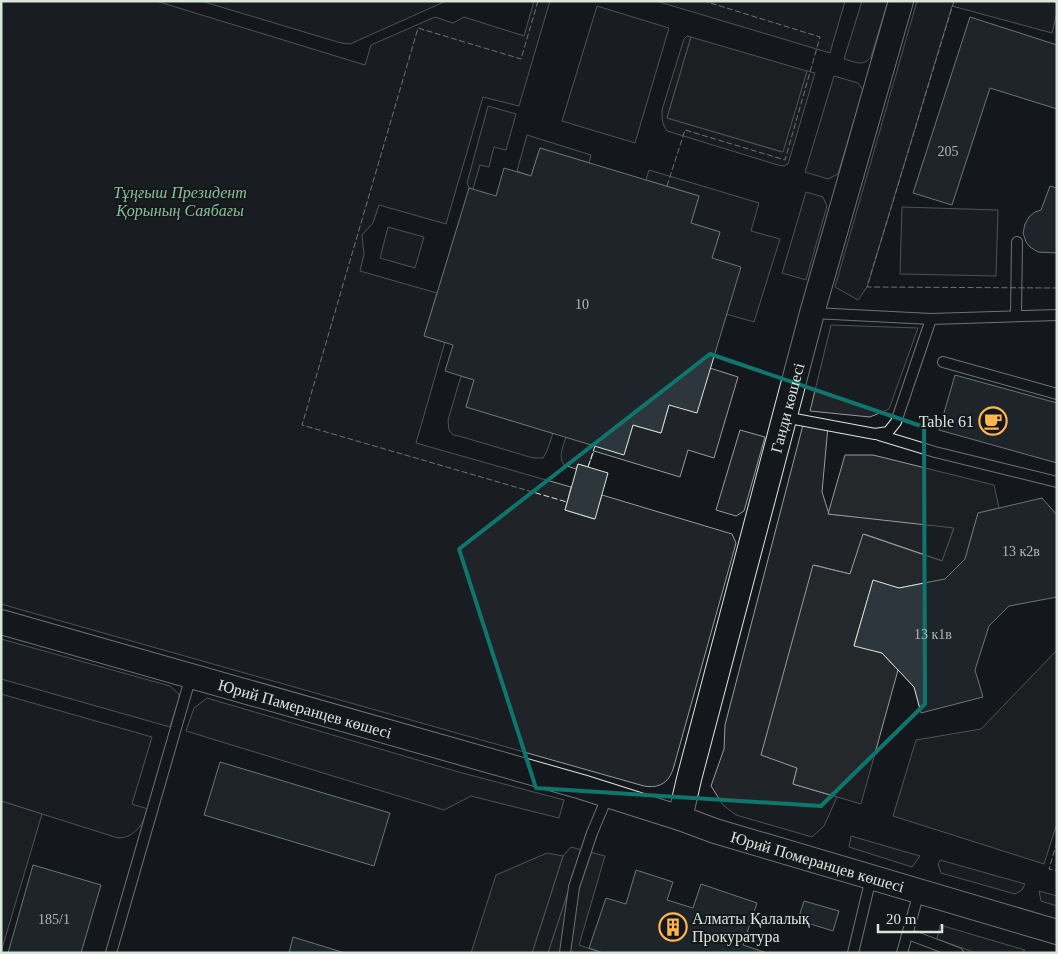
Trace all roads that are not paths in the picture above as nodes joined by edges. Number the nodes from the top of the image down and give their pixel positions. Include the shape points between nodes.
1 (901, 1) edge
2 (1017, 242) dead end
3 (812, 313) junction
4 (1057, 315) edge
5 (1016, 316) junction
6 (930, 319) junction
7 (943, 362) dead end
8 (1057, 394) edge
9 (784, 417) junction
10 (875, 434) junction
11 (1057, 482) edge
12 (1, 622) edge
13 (192, 676) junction
14 (608, 795) junction
15 (680, 818) junction
16 (871, 878) junction
17 (919, 892) junction
18 (1057, 932) edge
19 (908, 934) junction
20 (111, 953) edge
21 (565, 953) edge
22 (853, 953) edge
23 (902, 953) edge
24 (958, 953) edge

1 - 3 street, Ганди көшесі
2 - 5 lane
3 - 6 lane
3 - 9 street, Ганди көшесі
4 - 5 lane
5 - 6 lane
6 - 10 lane via 896,422 888,432
7 - 8 lane
9 - 10 lane
9 - 15 street, Ганди көшесі
10 - 11 lane
12 - 13 street, Юрий Памеранцев көшесі
13 - 14 street, Юрий Памеранцев көшесі
13 - 20 lane
14 - 15 street, Юрий Померанцев көшесі
14 - 21 lane via 574,887
15 - 16 street, Юрий Померанцев көшесі
16 - 17 street, Юрий Померанцев көшесі
16 - 22 lane
17 - 18 street, Юрий Померанцев көшесі
17 - 19 lane
19 - 23 lane
19 - 24 lane

